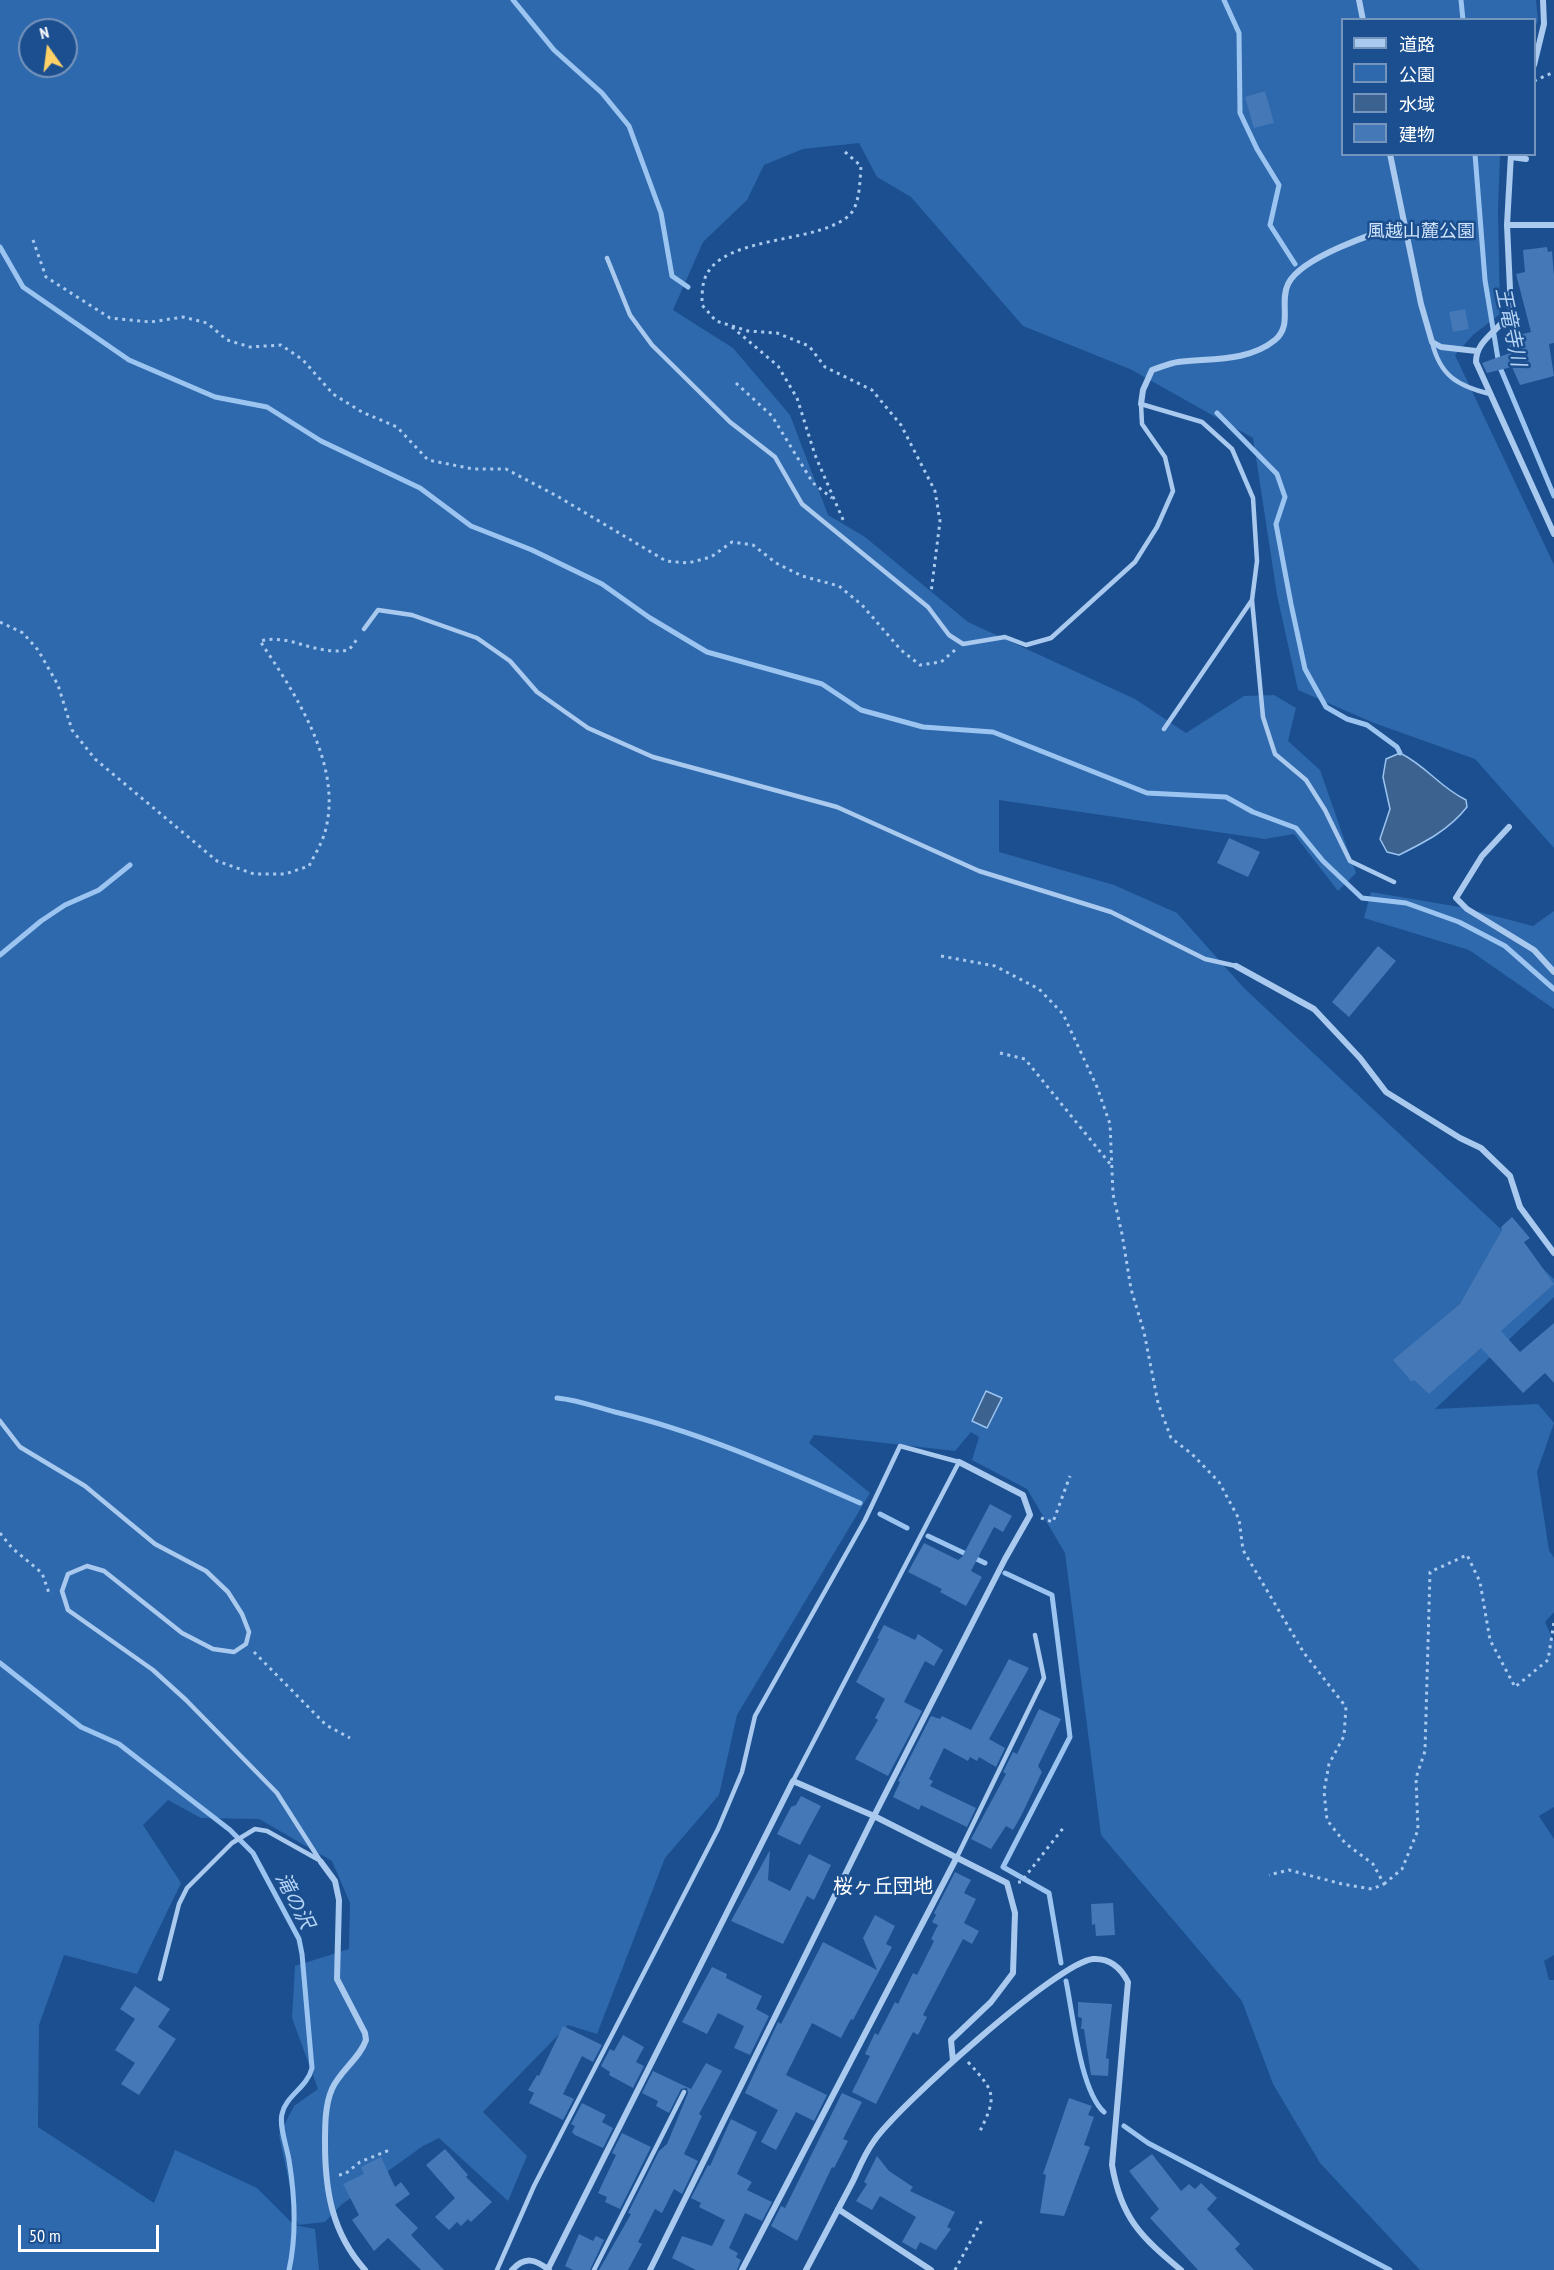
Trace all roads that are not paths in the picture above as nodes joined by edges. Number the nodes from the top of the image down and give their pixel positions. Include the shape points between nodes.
1 (1359, 0) edge
2 (1543, 0) edge
3 (1363, 18) edge
4 (1536, 57) edge
5 (1390, 156) edge
6 (1511, 156) edge
7 (1526, 159) dead end
8 (1404, 225) junction
9 (1507, 225) junction
10 (1554, 225) edge
11 (607, 258) dead end
12 (1432, 342) junction
13 (1476, 351) junction
14 (1490, 394) junction
15 (1141, 404) junction
16 (1554, 534) edge
17 (1252, 600) junction
18 (364, 629) road end
19 (1164, 729) dead end
20 (1509, 827) dead end
21 (1394, 882) dead end
22 (1236, 966) joint
23 (1554, 972) edge
24 (1554, 1253) edge
25 (0, 1421) edge
26 (959, 1462) junction
27 (1035, 1635) dead end
28 (794, 1781) junction
29 (874, 1816) junction
30 (957, 1857) junction
31 (321, 1862) junction
32 (160, 1979) dead end
33 (953, 2061) junction
34 (684, 2092) dead end
35 (838, 2209) junction
36 (365, 2270) edge
37 (498, 2270) edge
38 (512, 2270) edge
39 (549, 2270) edge
40 (594, 2270) edge
41 (650, 2270) edge
42 (742, 2270) edge
43 (806, 2270) edge
44 (931, 2270) edge
45 (1181, 2270) edge

1 - 3 street
2 - 4 street via 1544,24
5 - 8 street
6 - 7 street
6 - 9 street
8 - 12 street
8 - 15 street via 1359,238 1313,261 1297,274 1288,284 1286,321 1278,338 1269,345 1242,356 1176,362 1152,370
9 - 10 street
9 - 13 street via 1511,311
11 - 15 lane via 630,315 652,345 730,422 775,457 802,504 928,607 950,635 963,644 1005,637 1026,645 1051,638 1136,562 1173,491 1165,457 1142,424
12 - 13 street via 1441,347
12 - 14 lane via 1437,364 1466,388
13 - 14 street via 1476,362
14 - 16 street
15 - 17 lane via 1202,422 1232,449 1252,498 1257,561
17 - 19 lane
17 - 21 lane via 1263,717 1275,754 1306,780 1350,861
18 - 22 lane via 378,610 412,615 477,638 510,661 537,692 588,728 653,757 837,807 980,871 1111,912 1205,959
20 - 23 street via 1482,856 1456,898 1467,909 1534,950
22 - 24 street via 1314,1009 1386,1092 1481,1148 1510,1176 1520,1207
25 - 31 lane via 20,1447 85,1486 155,1544 206,1571 228,1592 249,1632 246,1644 234,1652 213,1649 182,1633 104,1571 87,1566 68,1574 62,1592 68,1610 153,1670 277,1793
26 - 28 lane
26 - 29 street via 1023,1495 1030,1515
26 - 37 lane via 900,1446 865,1520 755,1716 742,1772 718,1829 534,2186
27 - 30 lane via 1044,1678
28 - 29 street
28 - 39 street
29 - 30 street
29 - 41 street
30 - 33 street via 1007,1883 1015,1913 1013,1973 991,2002 951,2040
30 - 42 street
31 - 32 lane via 267,1831 255,1829 232,1843 187,1888 179,1904
31 - 36 street via 334,1881 339,1900 337,1979 366,2040 333,2086 325,2129 325,2176 336,2225
33 - 35 street via 874,2141
33 - 45 street via 1076,1964 1094,1959 1121,1968 1128,1982 1128,1998 1112,2165 1117,2193 1135,2227
34 - 40 lane
35 - 43 street
35 - 44 street
38 - 39 street via 527,2259

